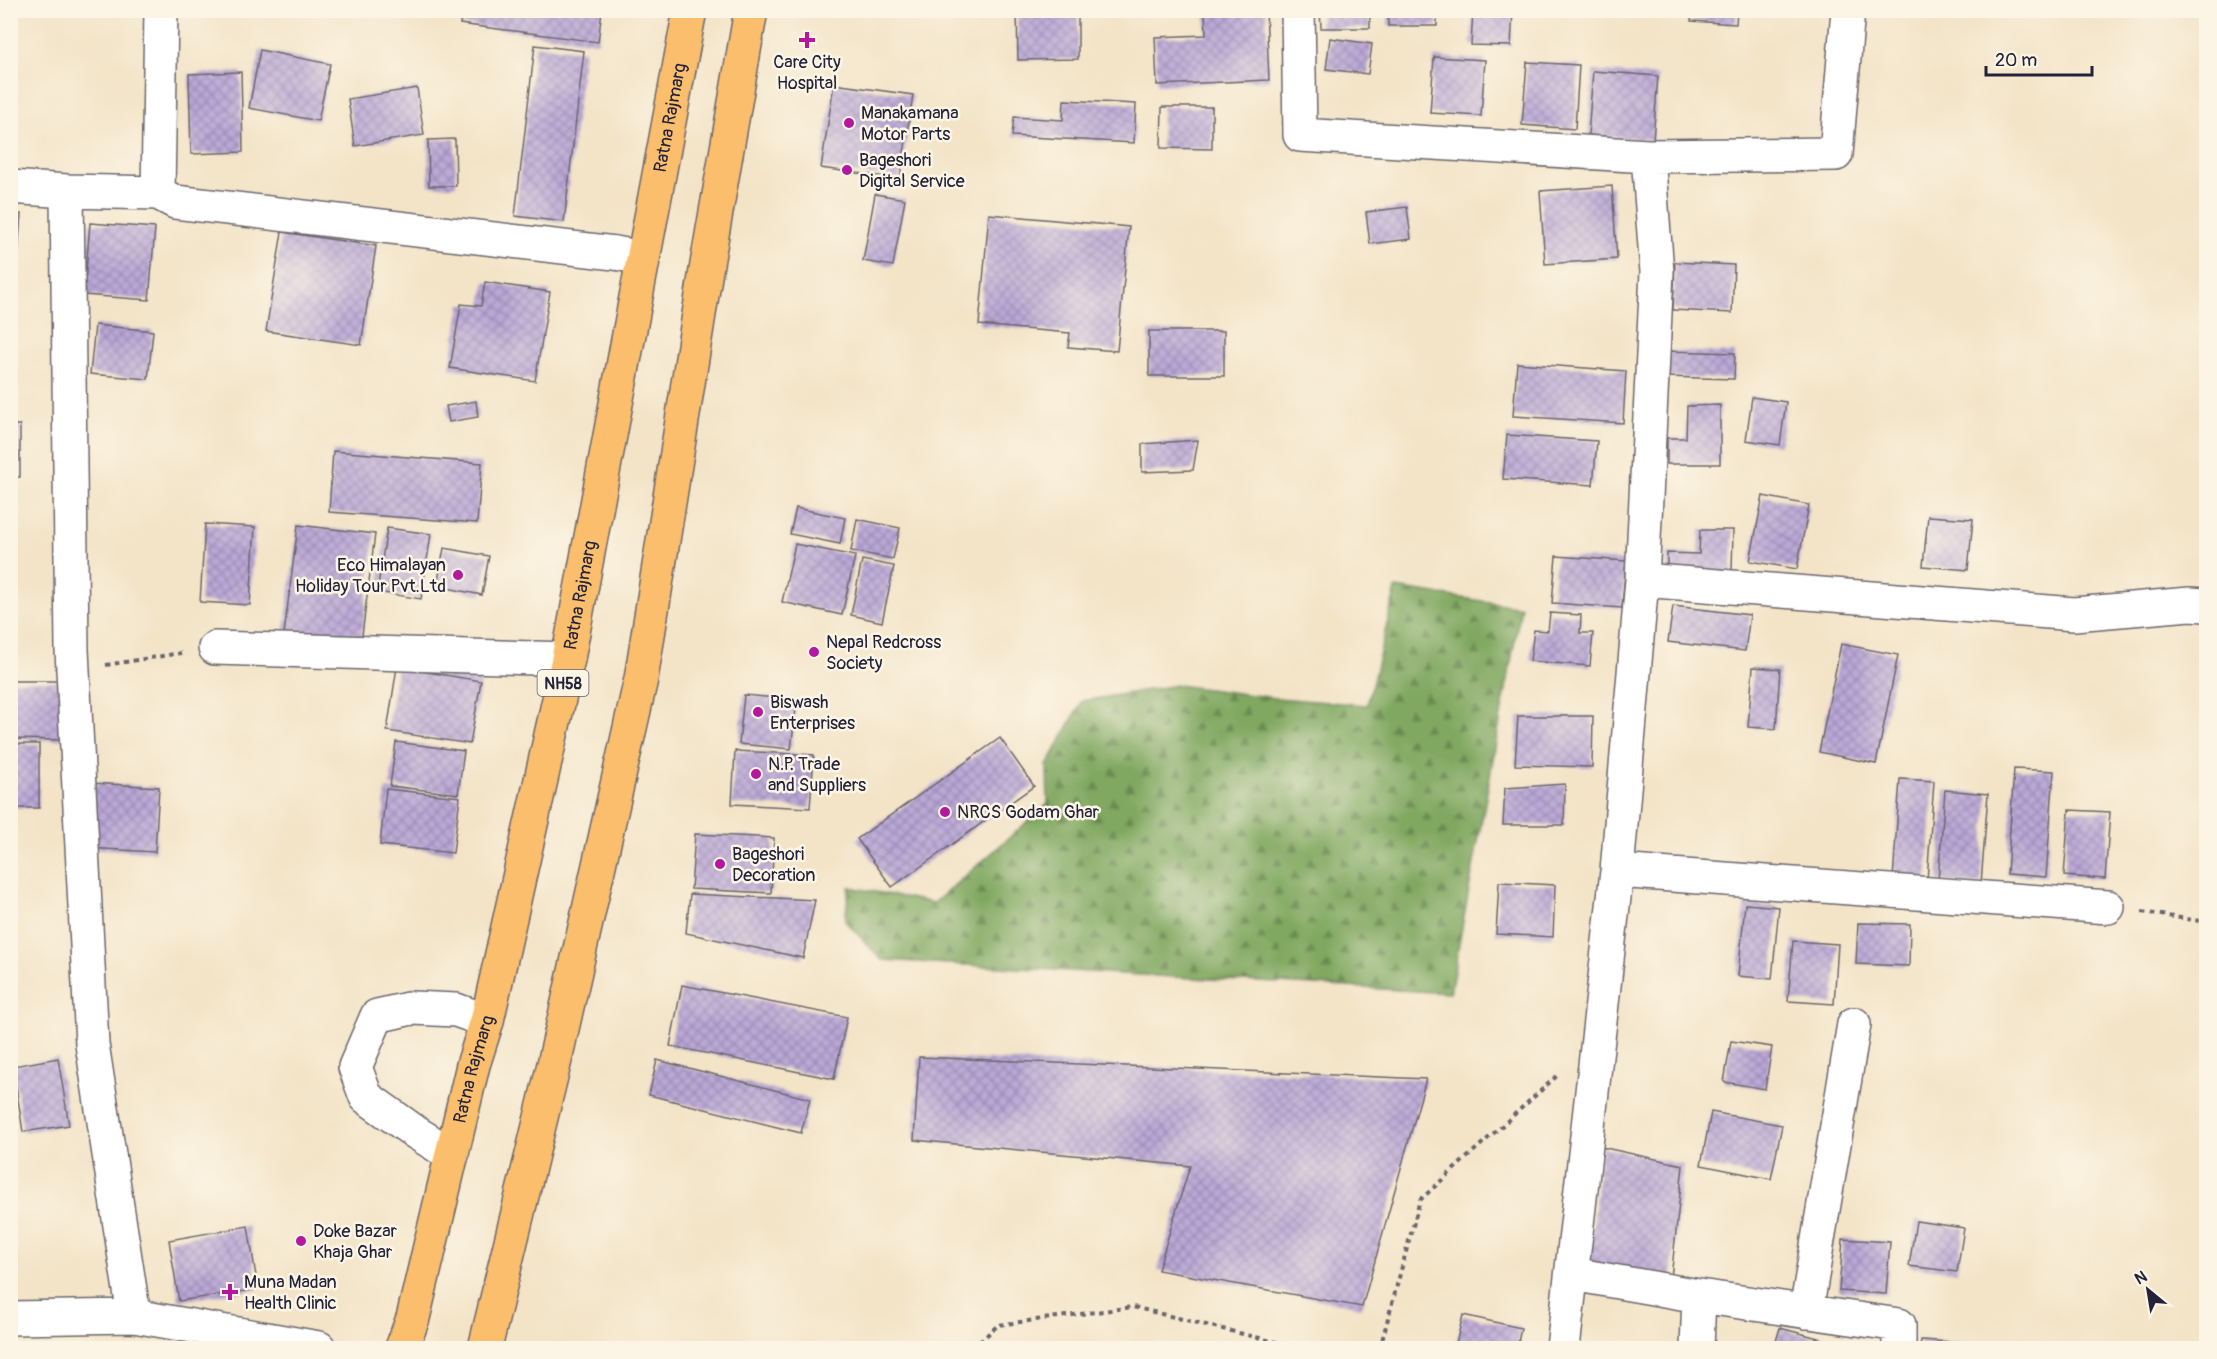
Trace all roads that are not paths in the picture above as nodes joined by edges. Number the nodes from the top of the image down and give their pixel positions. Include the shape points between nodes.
1 (161, 10) edge
2 (690, 10) edge
3 (751, 10) edge
4 (1298, 10) edge
5 (1848, 10) edge
6 (1648, 156) junction
7 (10, 187) edge
8 (67, 191) junction
9 (158, 194) junction
10 (643, 258) junction
11 (1642, 580) junction
12 (2206, 605) edge
13 (215, 648) road end
14 (568, 659) junction
15 (1617, 871) junction
16 (2108, 907) road end
17 (487, 1021) junction
18 (1854, 1024) dead end
19 (452, 1155) junction
20 (1572, 1274) junction
21 (1699, 1296) junction
22 (1806, 1312) junction
23 (134, 1316) junction
24 (10, 1318) edge
25 (319, 1348) edge
26 (402, 1348) edge
27 (484, 1348) edge
28 (1563, 1348) edge
29 (1697, 1348) edge
30 (1899, 1348) edge

1 - 9 street
2 - 10 highway, Ratna Rajmarg / NH58
3 - 27 highway via 641,679 555,1060
4 - 6 street via 1300,135
5 - 6 street via 1836,154
6 - 11 street via 1657,272
7 - 8 street
8 - 9 street
8 - 23 street via 72,650 92,1044
9 - 10 street via 175,202
10 - 14 highway, Ratna Rajmarg / NH58
11 - 12 street via 2074,614
11 - 15 street
13 - 14 street
14 - 17 highway, Ratna Rajmarg / NH58
15 - 16 street
15 - 20 street
17 - 19 highway, Ratna Rajmarg / NH58
17 - 19 street via 456,1010 412,1008 377,1016 355,1067 366,1097
18 - 22 street
19 - 26 highway, Ratna Rajmarg / NH58 via 413,1318
20 - 21 street
20 - 28 street
21 - 22 street
21 - 29 street
22 - 30 street via 1899,1325
23 - 24 street
23 - 25 street

